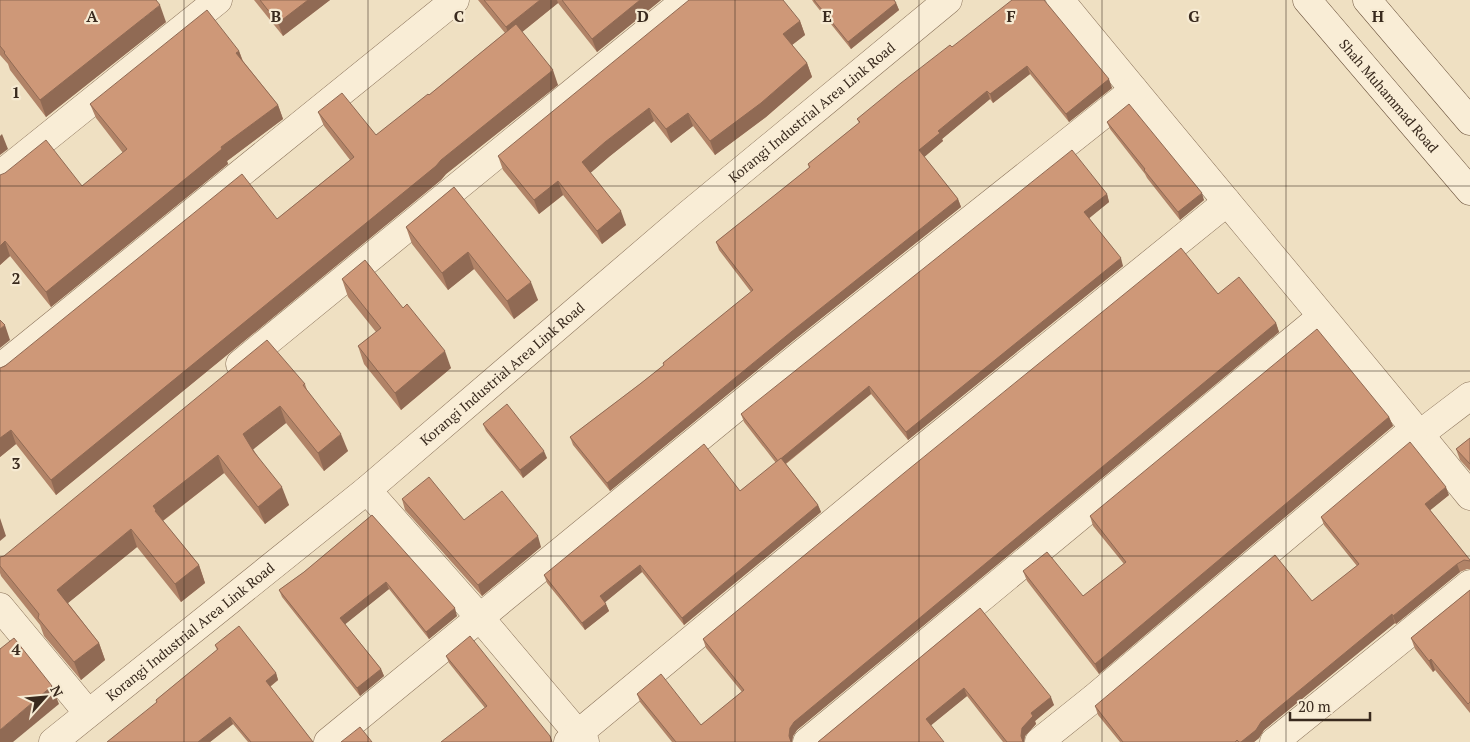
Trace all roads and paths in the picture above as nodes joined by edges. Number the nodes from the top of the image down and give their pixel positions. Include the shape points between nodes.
1 (218, 0) edge
2 (456, 0) edge
3 (686, 0) edge
4 (1060, 0) edge
5 (1308, 0) edge
6 (1367, 0) edge
7 (932, 5) edge
8 (1134, 90) junction
9 (1470, 121) edge
10 (0, 175) edge
11 (1470, 191) edge
12 (1227, 202) junction
13 (1321, 317) junction
14 (0, 368) edge
15 (224, 378) edge
16 (1470, 396) edge
17 (1418, 431) junction
18 (367, 490) junction
19 (1470, 496) edge
20 (1470, 584) edge
21 (0, 608) edge
22 (480, 618) junction
23 (88, 713) junction
24 (577, 739) edge
25 (53, 742) edge
26 (328, 742) edge
27 (807, 742) edge
28 (1039, 742) edge
29 (1274, 742) edge

1 - 10 street
2 - 14 street
3 - 15 street
4 - 8 street
5 - 11 street, Shah Muhammad Road
6 - 9 street
7 - 18 street, Korangi Industrial Area Link Road
8 - 12 street
8 - 22 street via 804,352
12 - 13 street
12 - 24 street via 900,466
13 - 17 street
13 - 27 street
16 - 17 street
17 - 19 street
17 - 28 street
18 - 22 street
18 - 23 street, Korangi Industrial Area Link Road
20 - 29 street
21 - 23 street
22 - 24 street
22 - 26 street
23 - 25 street, Korangi Industrial Area Link Road

